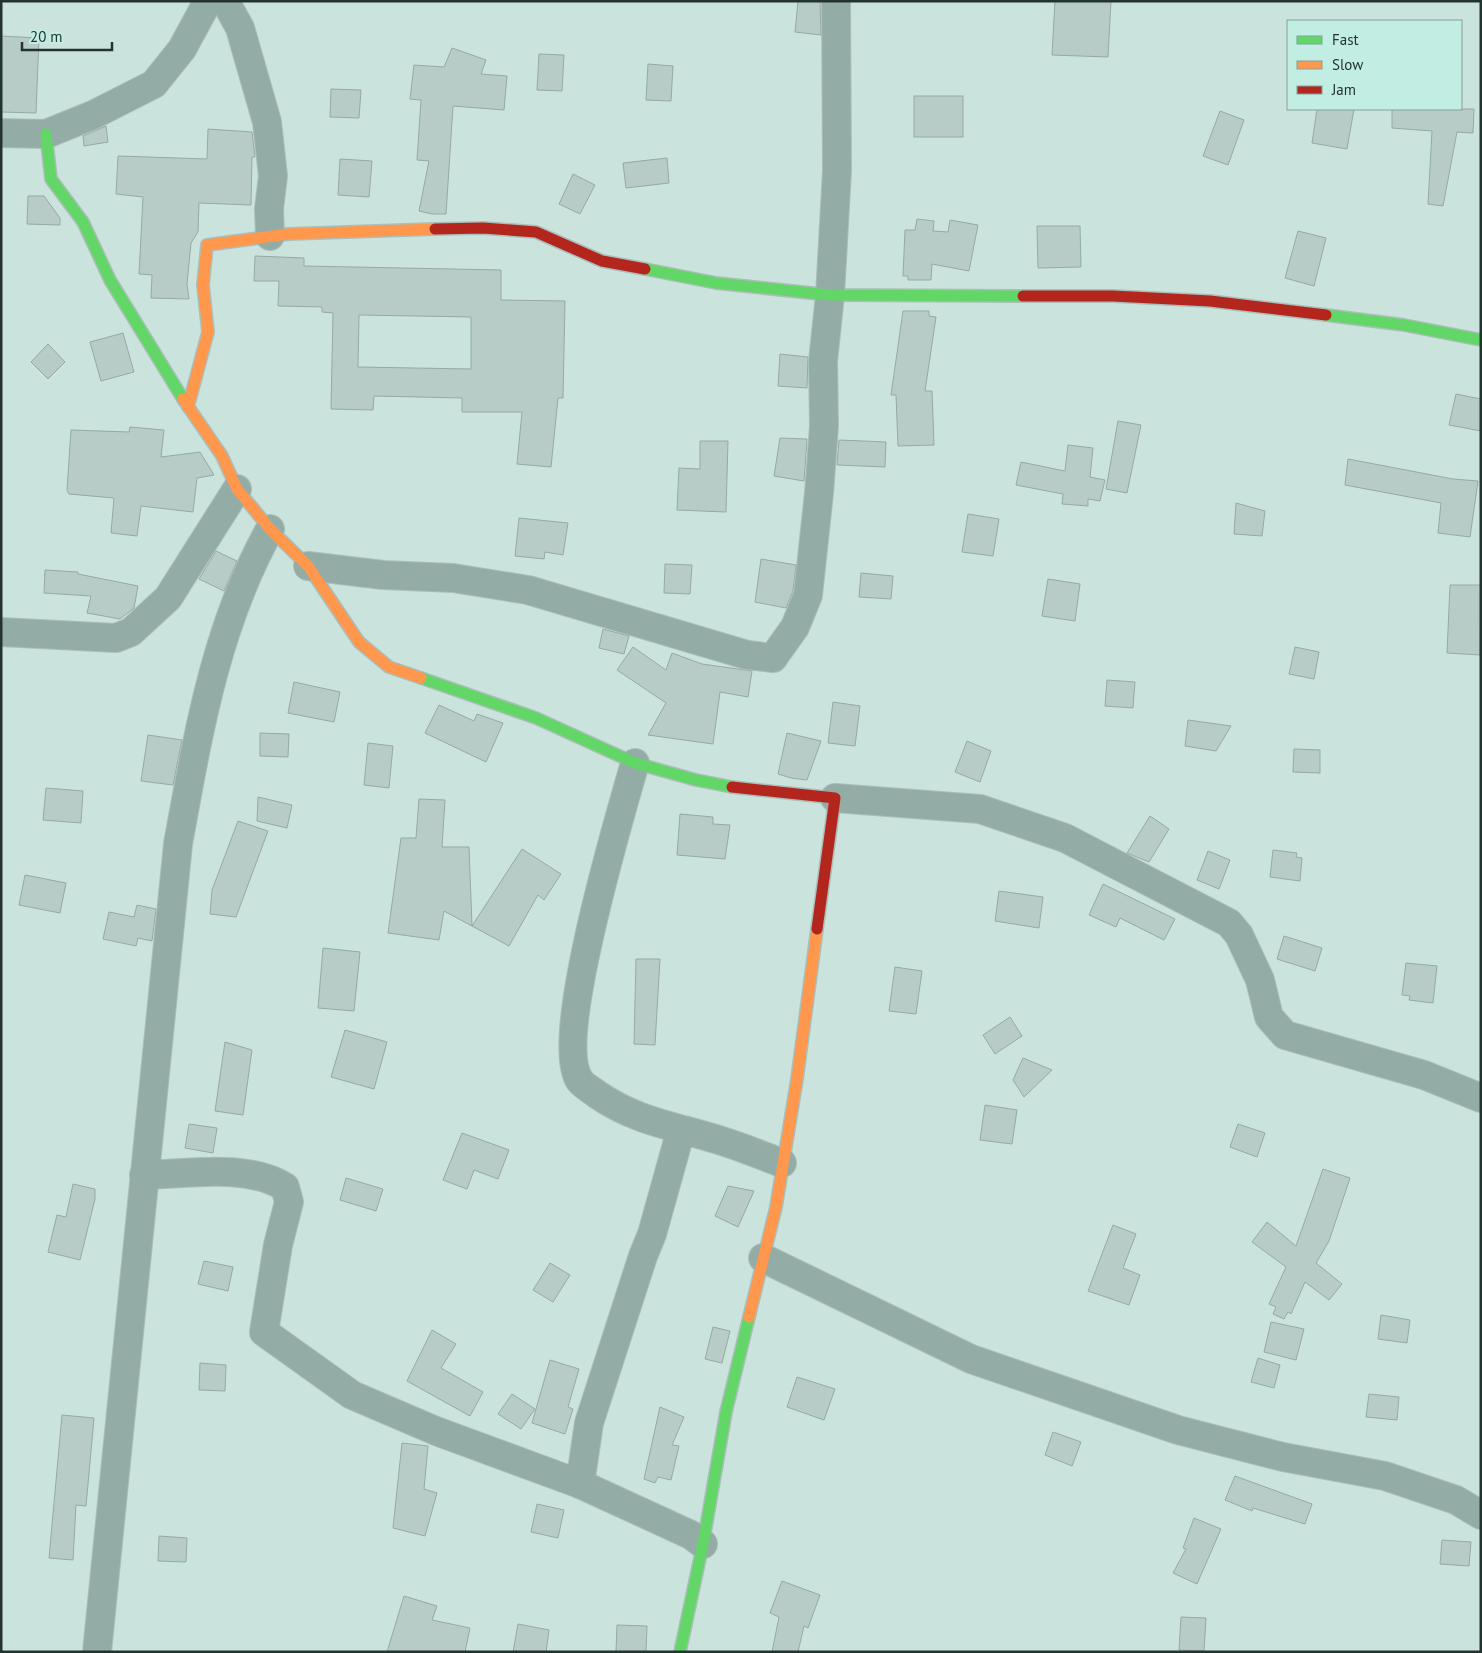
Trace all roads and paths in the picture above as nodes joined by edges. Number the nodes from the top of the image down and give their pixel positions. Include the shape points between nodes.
1 (208, 1) edge
2 (225, 1) edge
3 (836, 1) edge
4 (1, 134) edge
5 (46, 134) junction
6 (270, 236) junction
7 (830, 295) junction
8 (1481, 340) edge
9 (188, 407) junction
10 (237, 488) junction
11 (270, 529) junction
12 (308, 566) junction
13 (1, 632) edge
14 (635, 763) junction
15 (835, 798) junction
16 (1481, 1098) edge
17 (681, 1130) junction
18 (782, 1163) junction
19 (144, 1175) junction
20 (763, 1258) junction
21 (580, 1484) junction
22 (1481, 1515) edge
23 (703, 1544) junction
24 (97, 1652) edge
25 (680, 1652) edge

1 - 5 street via 182,50 154,84 93,115
2 - 6 street via 240,28 267,122 273,176
3 - 7 street via 836,171
4 - 5 street
5 - 9 street via 51,179 83,222 110,280
6 - 7 street via 484,228 536,232 602,261 716,283
6 - 9 street via 208,245 203,285 208,332
7 - 8 street via 1113,296 1210,301 1404,325
7 - 12 street via 822,377 824,426 808,595 795,627 772,658 747,655 528,590 453,578 383,575
9 - 10 street via 222,456
10 - 11 street
10 - 13 street via 168,598 132,632 116,638
11 - 12 street
11 - 19 street via 232,610 202,713 178,844
12 - 14 street via 359,642 390,667 536,718
14 - 15 street via 749,790
14 - 17 street via 594,913 576,1007 574,1062 580,1081 619,1109
15 - 16 street via 980,808 1065,838 1229,922 1239,935 1260,980 1269,1018 1285,1035 1424,1075
15 - 18 street via 797,1078
17 - 18 street via 726,1142
17 - 21 street via 652,1234 589,1423
18 - 20 street via 776,1207
19 - 21 street via 245,1172 272,1178 285,1187 289,1202 264,1332 360,1399
19 - 24 street
20 - 22 street via 972,1359 1178,1430 1283,1457 1385,1476 1456,1500
20 - 23 street via 726,1412
21 - 23 street via 691,1535
23 - 25 street

